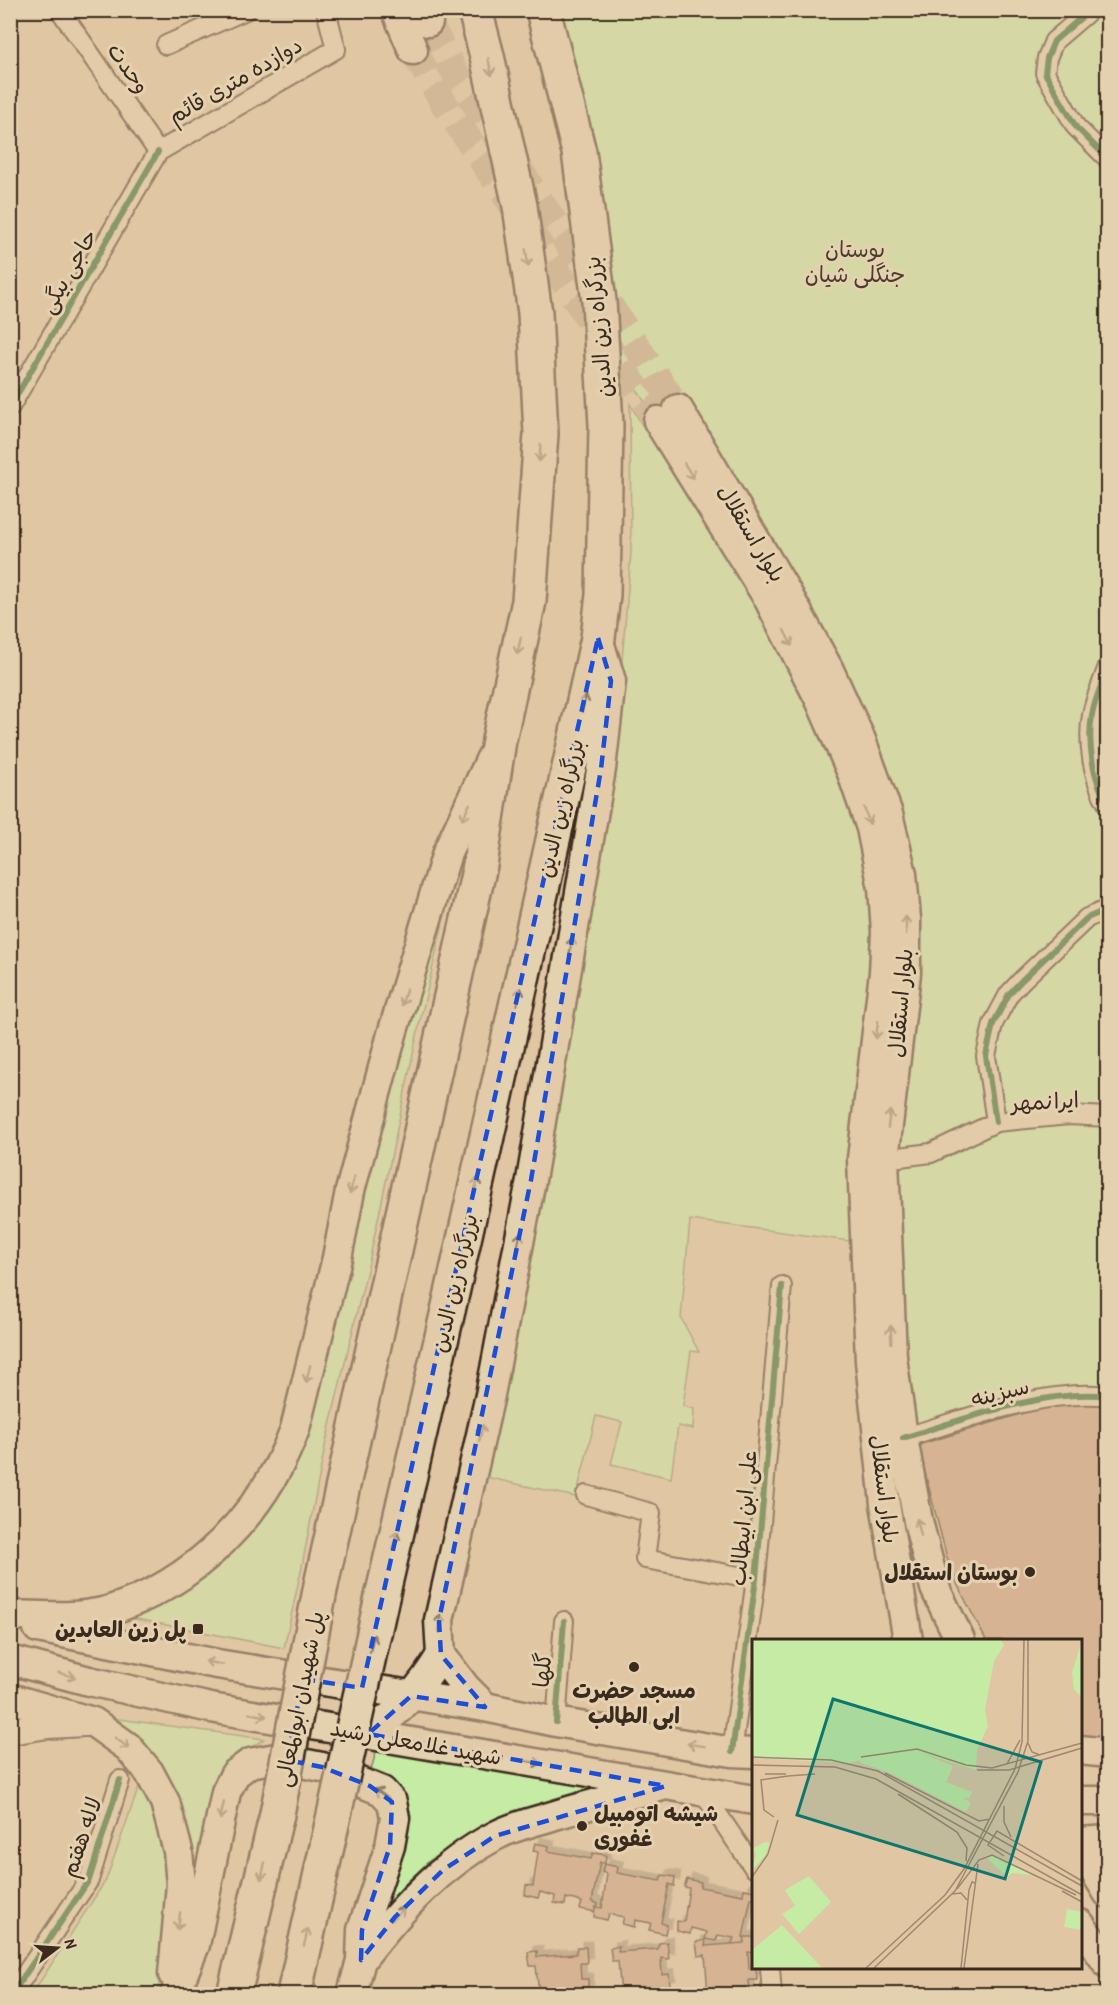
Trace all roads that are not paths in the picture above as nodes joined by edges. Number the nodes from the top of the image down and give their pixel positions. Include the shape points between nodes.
1 (60, 10) edge
2 (246, 10) edge
3 (326, 10) edge
4 (396, 10) edge
5 (475, 10) edge
6 (543, 10) edge
7 (1090, 10) edge
8 (216, 16) edge
9 (166, 45) dead end
10 (413, 50) tunnel mouth
11 (158, 152) junction
12 (1107, 159) edge
13 (10, 407) edge
14 (598, 638) junction
15 (1107, 666) edge
16 (499, 740) junction
17 (1107, 805) edge
18 (1107, 909) edge
19 (1107, 1117) edge
20 (996, 1122) junction
21 (885, 1159) junction
22 (782, 1286) dead end
23 (1107, 1396) edge
24 (903, 1438) junction
25 (586, 1495) dead end
26 (756, 1580) junction
27 (10, 1615) edge
28 (564, 1621) dead end
29 (10, 1622) edge
30 (906, 1639) edge
31 (959, 1639) edge
32 (441, 1654) junction
33 (10, 1660) edge
34 (411, 1696) junction
35 (10, 1698) edge
36 (485, 1707) junction
37 (93, 1722) junction
38 (556, 1722) junction
39 (10, 1731) edge
40 (368, 1734) junction
41 (1082, 1750) edge
42 (743, 1752) edge
43 (1107, 1754) edge
44 (120, 1780) dead end
45 (666, 1785) junction
46 (702, 1791) junction
47 (752, 1800) edge
48 (1082, 1801) edge
49 (1107, 1801) edge
50 (1107, 1840) edge
51 (1082, 1842) edge
52 (1082, 1849) edge
53 (752, 1866) edge
54 (1107, 1893) edge
55 (1082, 1927) edge
56 (361, 1960) junction
57 (1107, 1964) edge
58 (771, 1969) edge
59 (12, 1995) edge
60 (174, 1995) edge
61 (234, 1995) edge
62 (294, 1995) edge
63 (352, 1995) edge
64 (772, 1995) edge

1 - 11 street, وحدت
2 - 8 street
3 - 11 street, دوازده متری قائم via 336,49
4 - 10 main road
5 -> 16 highway via 520,206 535,313 541,434 528,602
6 - 14 highway, بزرگراه زین الدین via 579,152 599,301 606,425 603,595
7 - 12 street via 1054,41 1046,73 1076,127
8 - 9 street
11 - 13 street, حاجی بیگی
32 -> 14 main road via 439,1620 490,1395 529,1192 601,769 611,681
62 -> 14 highway, بزرگراه زین الدین, bridge
15 - 17 street via 1092,714 1090,742
16 -> 27 main road via 447,853 418,948 350,1191 337,1258 285,1456 244,1520 166,1586 105,1611 70,1616
16 -> 61 highway, پل شهیدان ابوالمعالی, bridge via 480,866 321,1585 277,1814
18 - 20 street via 1087,918 1022,980 1009,994 993,1024 986,1056
19 - 20 street, ایرانمهر via 1069,1115
20 - 21 street, ایرانمهر via 931,1153
24 -> 21 main road, بلوار استقلال via 892,1357
21 -> 30 main road, بلوار استقلال via 906,962 902,874 888,814 861,740 829,670 783,585 668,415 820,700 871,828 884,888 884,972 862,1159 870,1361 885,1504
22 - 26 street, علی ابن ابیطالب
23 - 24 street, سبزینه via 1026,1401
31 -> 24 main road, بلوار استقلال via 934,1588
25 - 26 street via 651,1513 645,1559
26 - 42 street, علی ابن ابیطالب
28 - 38 street, گلها
34 -> 29 main road, شهید غلامعلی رشید via 217,1664
32 - 34 main road
32 - 36 main road
33 -> 40 main road, شهید غلامعلی رشید via 211,1708
34 - 36 main road, شهید غلامعلی رشید
34 - 40 main road via 393,1717
35 - 37 main road
36 - 38 main road, شهید غلامعلی رشید
37 - 39 main road
37 -> 60 main road via 128,1747 149,1772 172,1824 182,1884
42 -> 38 main road, شهید غلامعلی رشید
40 -> 45 main road, شهید غلامعلی رشید
41 - 43 main road
44 - 59 street, لاله هفتم via 89,1880
45 - 46 main road, شهید غلامعلی رشید
56 -> 45 main road via 394,1917 443,1870 495,1836 587,1805
46 - 47 main road, شهید غلامعلی رشید
46 - 53 street
48 - 49 main road
50 - 51 main road
52 - 54 main road
55 - 57 main road
56 -> 60 main road via 362,1930 390,1846 395,1818 392,1802 382,1791 322,1767 276,1758 250,1763 236,1774 226,1792 195,1945
56 - 63 main road
58 - 64 street

